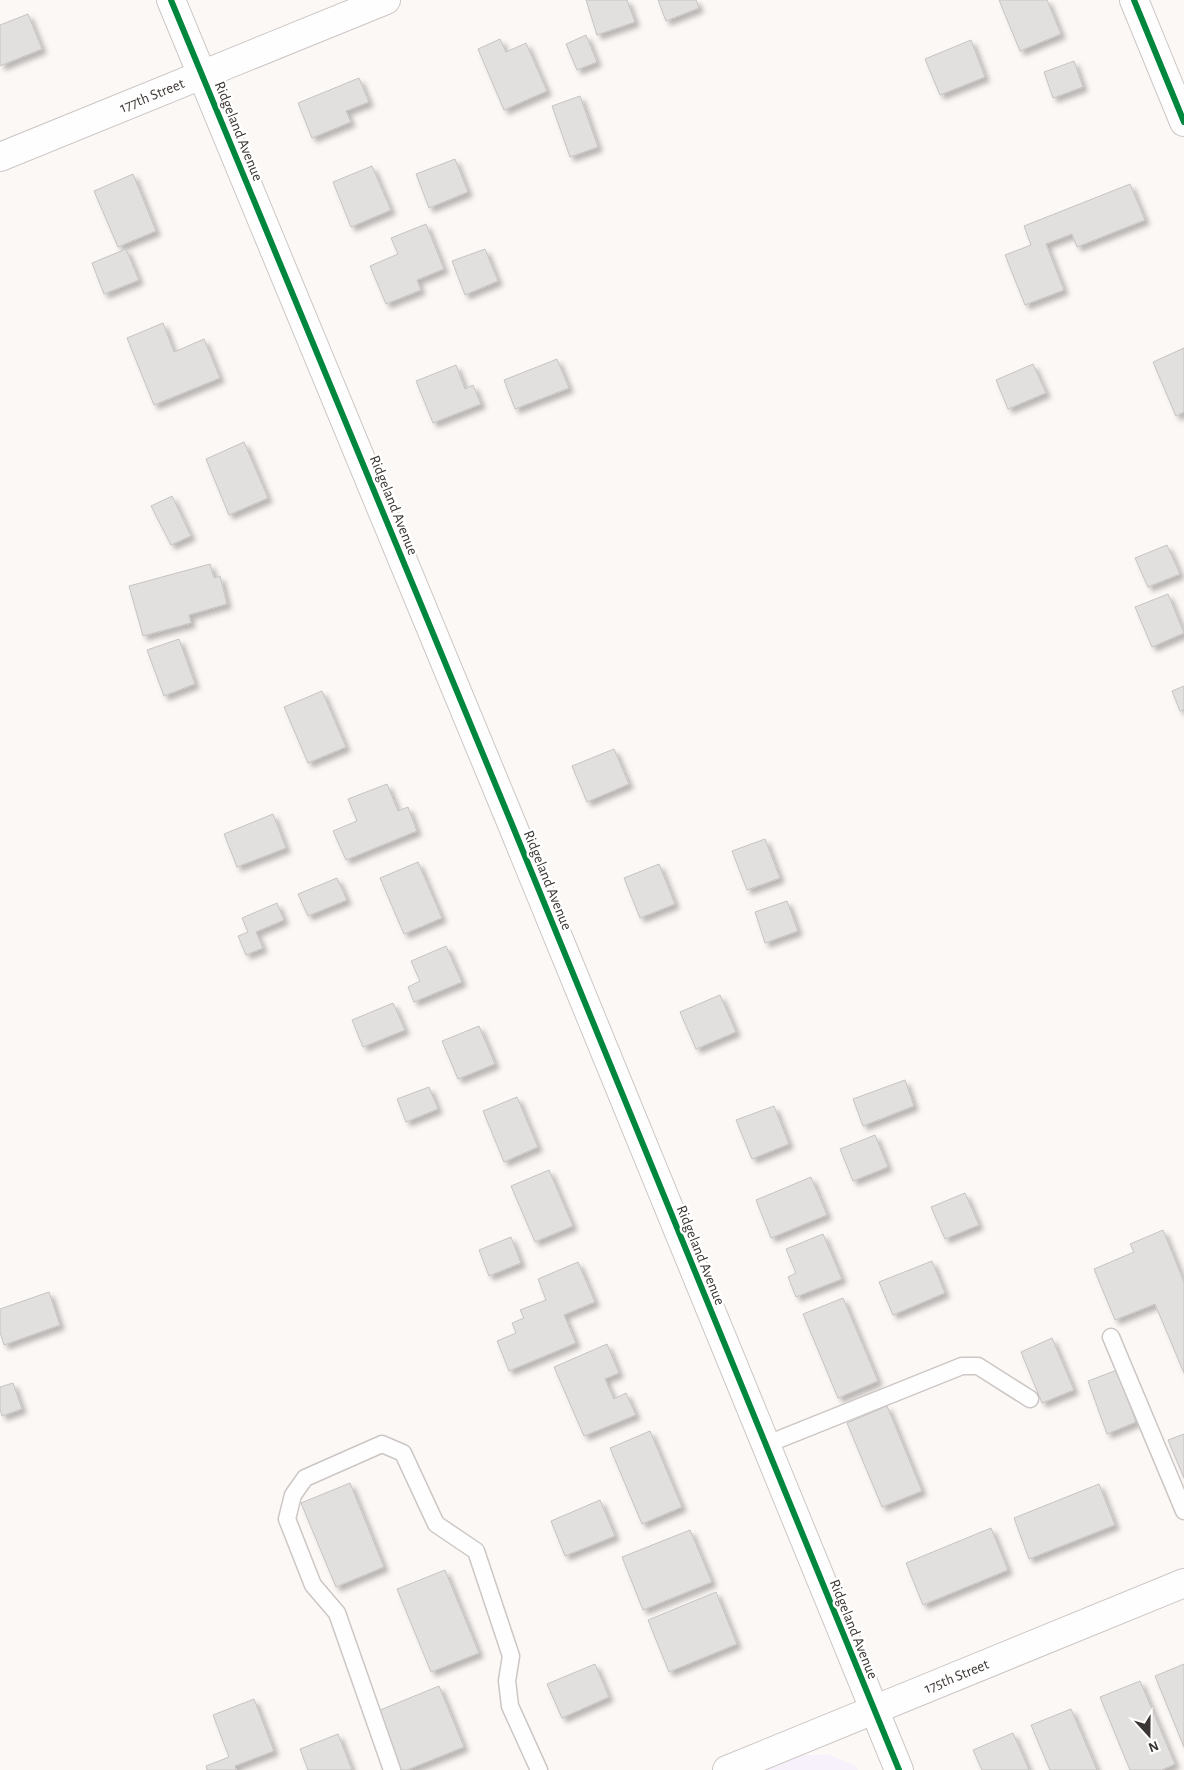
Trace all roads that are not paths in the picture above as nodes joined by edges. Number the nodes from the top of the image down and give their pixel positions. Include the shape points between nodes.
1 (171, 0) edge
2 (386, 0) edge
3 (1134, 0) edge
4 (202, 75) junction
5 (1184, 122) edge
6 (0, 157) edge
7 (1111, 1337) dead end
8 (1030, 1398) dead end
9 (766, 1445) junction
10 (1184, 1511) edge
11 (1184, 1583) edge
12 (874, 1710) junction
13 (392, 1770) edge
14 (539, 1770) edge
15 (727, 1770) edge
16 (898, 1770) edge

1 - 4 street, Ridgeland Avenue
2 - 4 street, 177th Street
3 - 5 street
4 - 6 street, 177th Street
4 - 9 street, Ridgeland Avenue
7 - 10 lane
8 - 9 lane via 978,1366 962,1366
9 - 12 street, Ridgeland Avenue
11 - 12 street, 175th Street
12 - 15 street, 175th Street
12 - 16 street, Ridgeland Avenue
13 - 14 lane via 336,1613 313,1585 287,1519 293,1495 305,1478 382,1444 403,1452 436,1524 476,1551 512,1656 507,1681 510,1706

